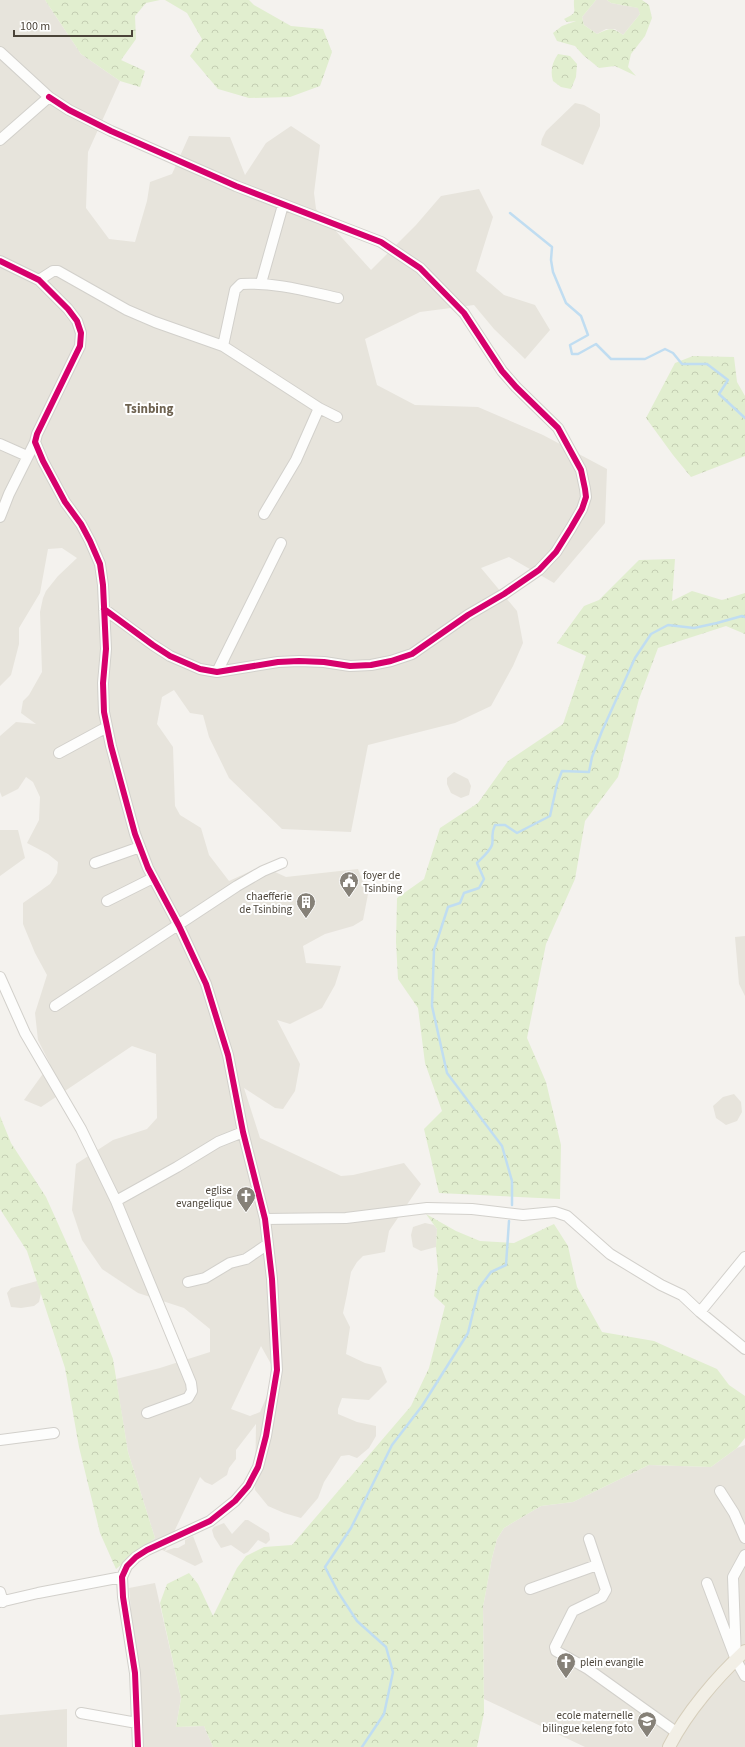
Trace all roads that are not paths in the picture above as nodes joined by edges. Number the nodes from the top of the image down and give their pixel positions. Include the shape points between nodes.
1 (0, 52) edge
2 (49, 97) junction
3 (0, 140) edge
4 (283, 205) junction
5 (0, 261) edge
6 (38, 280) junction
7 (261, 283) junction
8 (338, 298) dead end
9 (223, 346) junction
10 (320, 408) junction
11 (337, 417) dead end
12 (35, 442) junction
13 (0, 444) edge
14 (27, 456) junction
15 (264, 514) dead end
16 (0, 517) edge
17 (281, 543) dead end
18 (104, 609) junction
19 (217, 672) junction
20 (107, 727) junction
21 (59, 753) dead end
22 (140, 847) junction
23 (95, 863) dead end
24 (282, 863) dead end
25 (153, 878) junction
26 (107, 901) dead end
27 (179, 926) junction
28 (0, 977) edge
29 (55, 1006) dead end
30 (243, 1132) junction
31 (116, 1201) junction
32 (265, 1219) junction
33 (268, 1244) junction
34 (745, 1257) edge
35 (188, 1282) dead end
36 (700, 1312) junction
37 (745, 1349) edge
38 (147, 1413) dead end
39 (54, 1433) dead end
40 (0, 1440) edge
41 (720, 1491) dead end
42 (745, 1538) edge
43 (589, 1539) dead end
44 (745, 1555) edge
45 (597, 1565) junction
46 (122, 1577) junction
47 (707, 1583) dead end
48 (530, 1589) dead end
49 (1, 1598) edge
50 (745, 1651) edge
51 (736, 1660) junction
52 (745, 1676) edge
53 (81, 1713) dead end
54 (137, 1723) junction
55 (676, 1732) junction
56 (138, 1747) edge
57 (669, 1747) edge

1 - 2 street
2 - 3 street
2 - 4 street via 111,131
4 - 7 street
4 - 19 street via 381,242 420,268 437,284 464,313 507,377 558,428 581,470 586,497 556,552 539,570 412,654 391,662 371,665 350,666 299,661
5 - 6 street
6 - 9 street via 53,271 58,271 127,310
6 - 12 street via 68,309 81,333 80,346
7 - 8 street
7 - 9 street via 238,286
9 - 10 street
10 - 11 street
10 - 15 street via 296,460
12 - 14 street
12 - 18 street via 65,502 81,524 100,564
13 - 14 street
14 - 16 street
17 - 19 street
18 - 19 street via 170,656 200,669
18 - 20 street via 106,649 103,683
20 - 21 street
20 - 22 street via 120,784
22 - 23 street
22 - 25 street
24 - 27 street via 263,870
25 - 26 street
25 - 27 street
27 - 29 street
27 - 30 street via 206,984 228,1055
28 - 31 street via 25,1033 81,1129
30 - 31 street via 218,1142
30 - 32 street
31 - 38 street via 191,1383 192,1391 188,1398
32 - 33 street
32 - 36 street via 346,1218 427,1208 472,1209 523,1215 555,1212 567,1216 610,1254 682,1295
33 - 35 street via 246,1259 230,1263 205,1278
33 - 46 street via 277,1370 258,1467 248,1486 235,1501 210,1520 136,1557 127,1566
34 - 36 street
36 - 37 street
39 - 40 street
41 - 42 street via 734,1513
43 - 45 street
44 - 51 street via 733,1577
45 - 48 street
45 - 55 street via 606,1590 604,1594 574,1611 554,1647 556,1651 588,1669
46 - 49 street
46 - 54 street via 135,1673
47 - 51 street
50 - 51 main road
51 - 52 street
51 - 55 main road
53 - 54 street
54 - 56 street
55 - 57 main road

